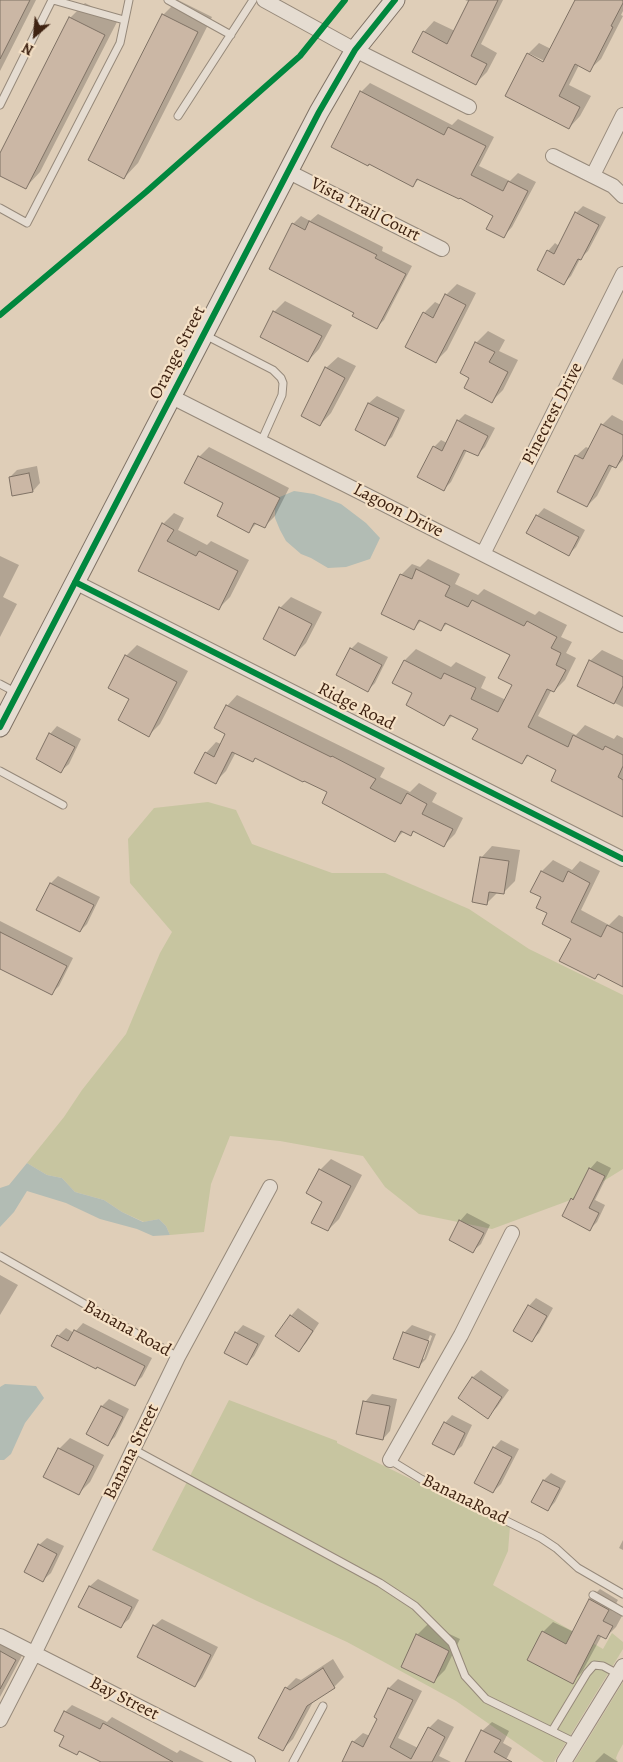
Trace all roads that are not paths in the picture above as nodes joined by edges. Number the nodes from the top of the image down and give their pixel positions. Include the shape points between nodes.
1 (52, 0) edge
2 (129, 0) edge
3 (168, 0) edge
4 (253, 0) edge
5 (264, 0) edge
6 (395, 0) edge
7 (124, 20) junction
8 (231, 35) junction
9 (355, 50) junction
10 (0, 105) edge
11 (468, 107) dead end
12 (623, 115) edge
13 (178, 116) dead end
14 (553, 156) dead end
15 (287, 171) junction
16 (593, 175) junction
17 (623, 196) edge
18 (0, 208) edge
19 (442, 249) dead end
20 (623, 274) edge
21 (204, 335) junction
22 (172, 397) junction
23 (261, 442) junction
24 (483, 554) junction
25 (75, 582) junction
26 (623, 625) edge
27 (0, 684) edge
28 (17, 694) junction
29 (0, 727) edge
30 (0, 771) edge
31 (63, 805) dead end
32 (623, 859) edge
33 (270, 1187) dead end
34 (512, 1233) dead end
35 (0, 1256) edge
36 (178, 1357) junction
37 (133, 1449) junction
38 (390, 1460) joint
39 (623, 1594) edge
40 (593, 1595) dead end
41 (623, 1612) edge
42 (0, 1636) edge
43 (34, 1654) junction
44 (620, 1670) edge
45 (323, 1706) dead end
46 (0, 1720) edge
47 (552, 1731) junction
48 (576, 1743) junction
49 (248, 1762) edge
50 (293, 1762) edge
51 (564, 1762) edge

1 - 7 lane
1 - 10 lane
2 - 7 lane
3 - 8 lane
4 - 8 lane
5 - 9 street via 283,7
6 - 9 street, Orange Street
7 - 18 lane via 120,43 27,223
8 - 13 lane
9 - 11 street
9 - 15 street, Orange Street
12 - 16 street
14 - 16 street
15 - 19 street, Vista Trail Court
15 - 21 street, Orange Street
16 - 17 street
20 - 24 street, Pinecrest Drive
21 - 22 street, Orange Street
21 - 23 lane via 273,370 281,378 282,395
22 - 23 street, Lagoon Drive
22 - 25 street, Orange Street
23 - 24 street, Lagoon Drive
24 - 26 street, Lagoon Drive
25 - 28 street, Orange Street
25 - 32 street, Ridge Road
27 - 28 lane
28 - 29 street, Orange Street
30 - 31 lane
33 - 36 street, Banana Street
34 - 38 street via 461,1335
35 - 36 lane, Banana Road
36 - 37 street, Banana Street
37 - 43 street, Banana Street
37 - 47 lane via 380,1583 415,1606 452,1643 465,1676 486,1699
38 - 39 lane, BananaRoad via 421,1479 541,1538 578,1568
40 - 41 lane
42 - 43 street, Bay Street
43 - 46 street, Banana Street
43 - 49 street, Bay Street
44 - 47 lane via 594,1664
44 - 48 street
45 - 50 lane
47 - 48 lane
48 - 51 street

